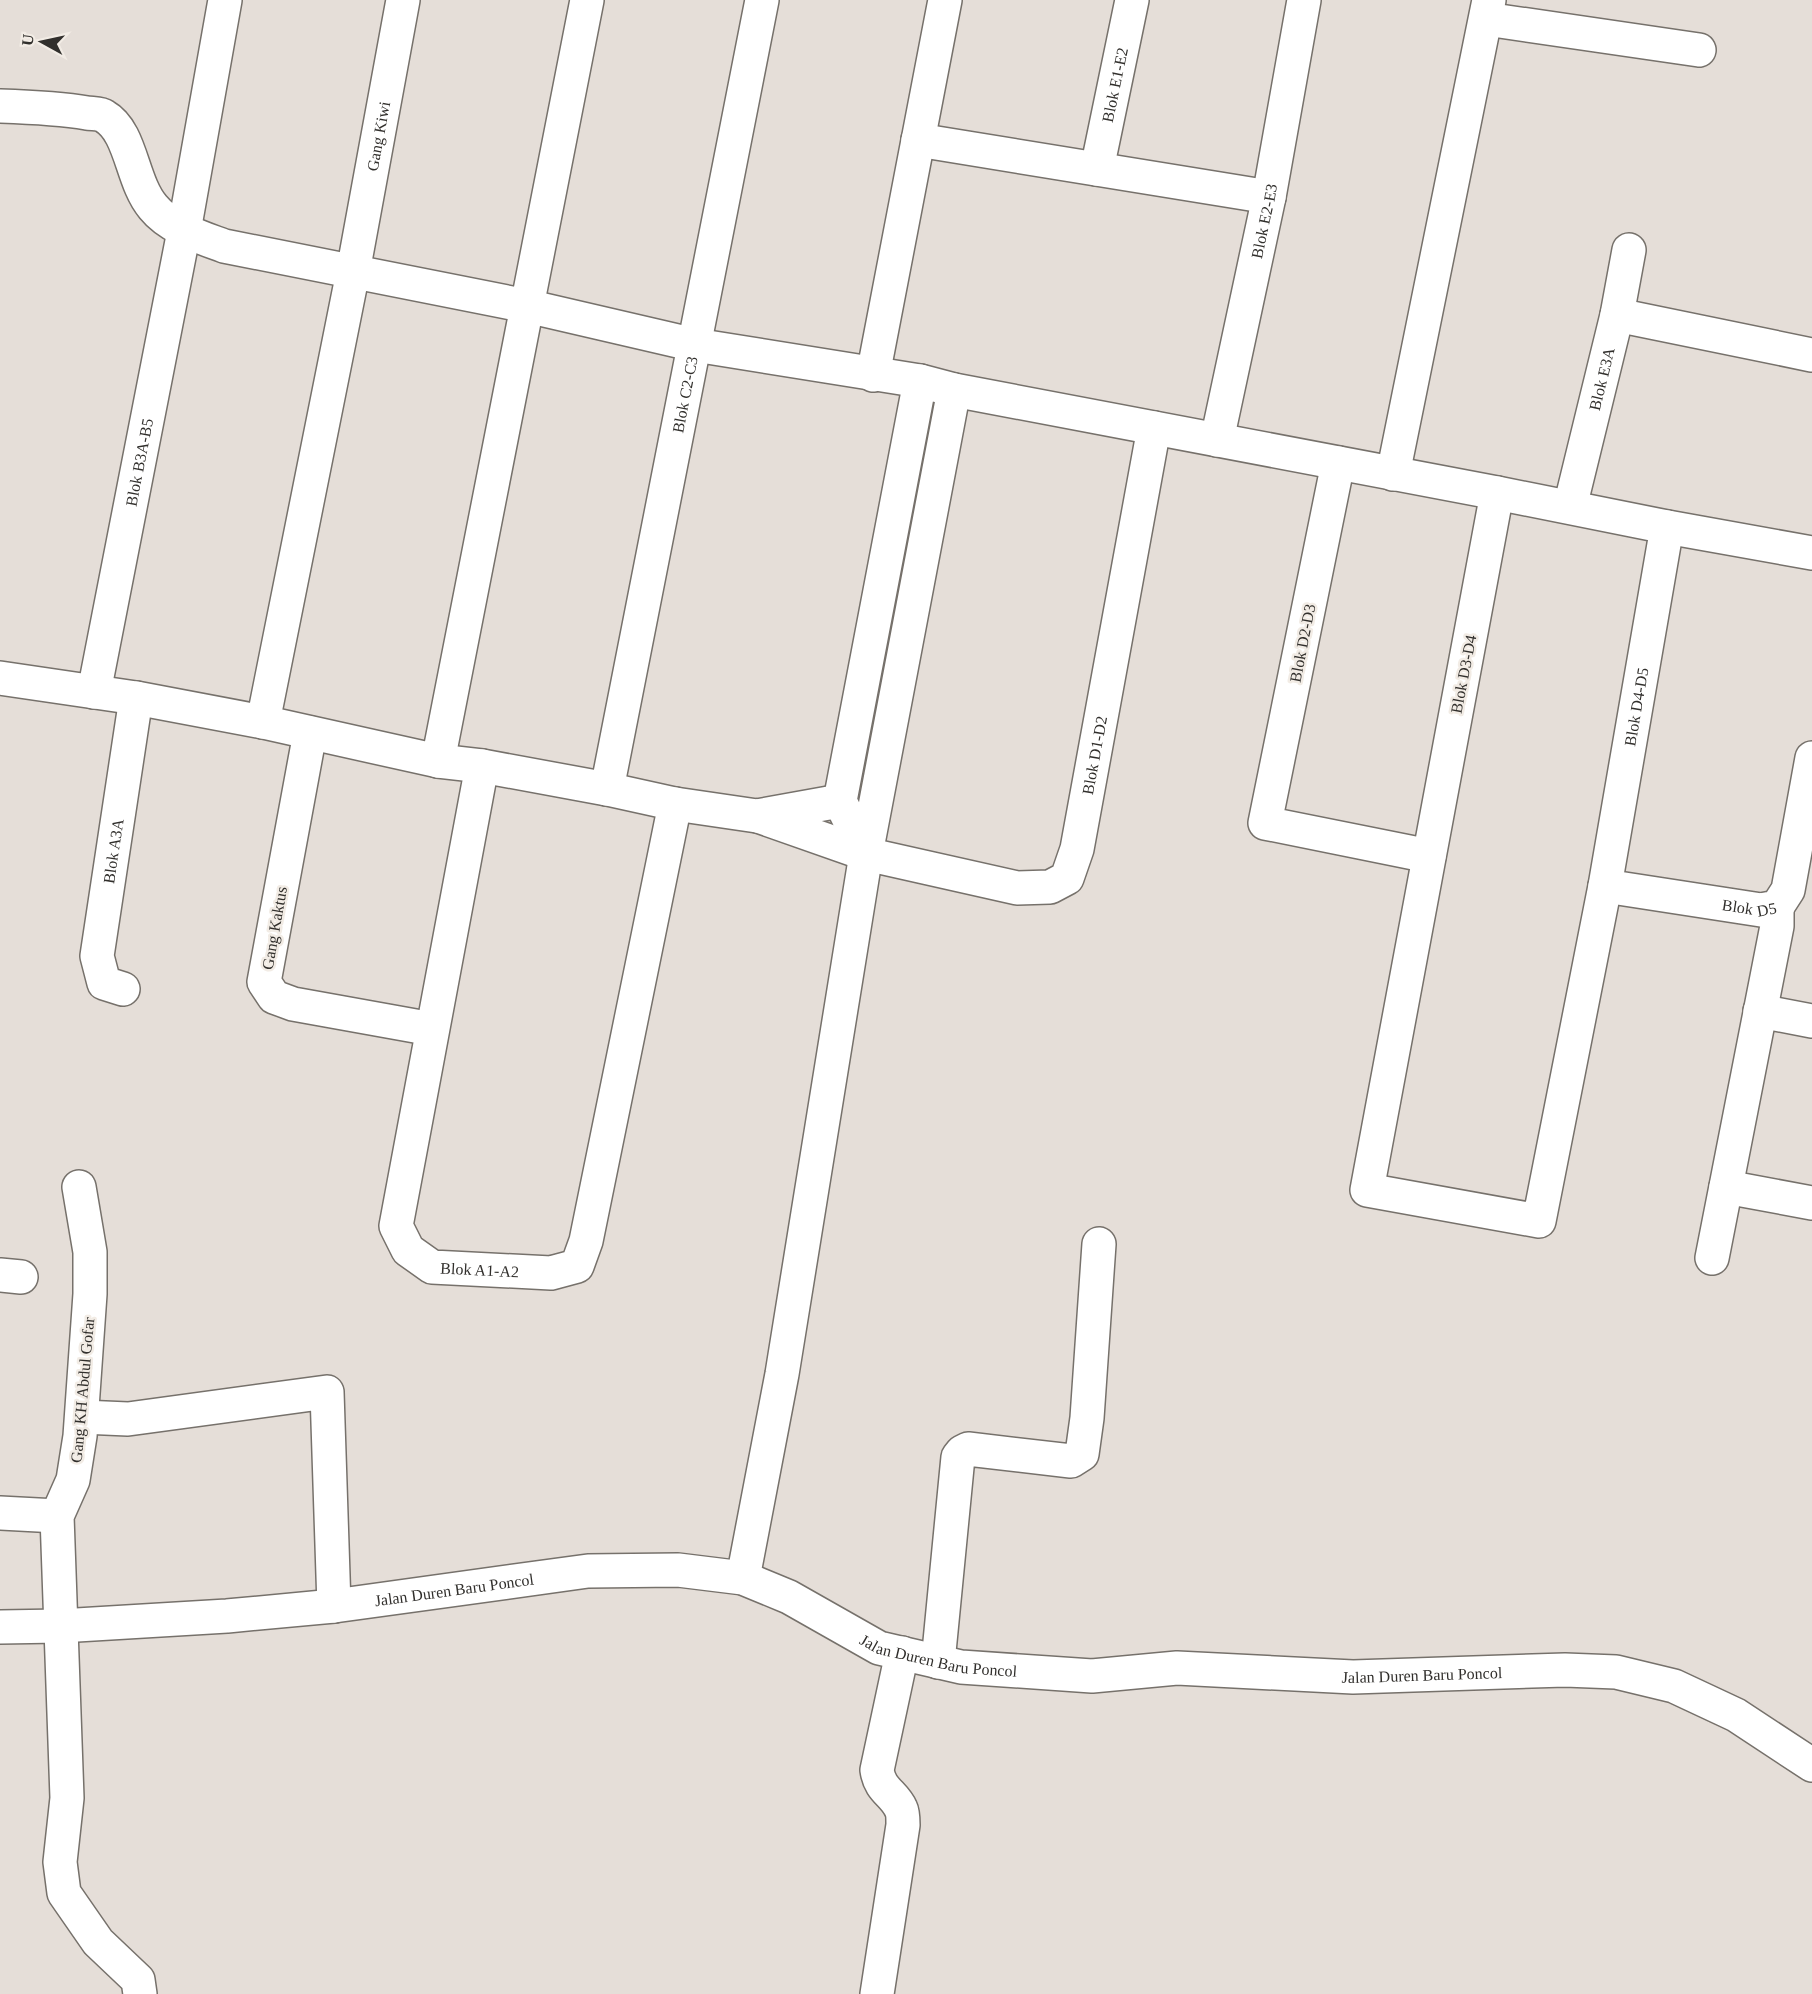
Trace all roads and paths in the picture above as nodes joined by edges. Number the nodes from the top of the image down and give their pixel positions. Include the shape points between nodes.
1 (225, 0) edge
2 (403, 0) edge
3 (586, 0) edge
4 (762, 0) edge
5 (945, 0) edge
6 (1132, 0) edge
7 (1304, 0) edge
8 (1487, 10) edge
9 (1699, 50) dead end
10 (0, 106) edge
11 (918, 140) junction
12 (1097, 169) junction
13 (1269, 197) junction
14 (184, 231) junction
15 (1629, 250) dead end
16 (353, 272) junction
17 (527, 306) junction
18 (1617, 315) junction
19 (695, 345) junction
20 (1812, 355) edge
21 (873, 375) junction
22 (920, 381) junction
23 (954, 390) junction
24 (1154, 428) junction
25 (1217, 440) junction
26 (1338, 464) junction
27 (1393, 474) junction
28 (1497, 493) junction
29 (1570, 507) junction
30 (1667, 527) junction
31 (1812, 553) edge
32 (0, 678) edge
33 (94, 692) junction
34 (136, 698) junction
35 (263, 722) junction
36 (310, 733) junction
37 (1812, 758) edge
38 (438, 761) junction
39 (482, 766) junction
40 (607, 789) junction
41 (840, 801) junction
42 (675, 804) junction
43 (757, 816) junction
44 (866, 855) junction
45 (1429, 856) junction
46 (1605, 886) junction
47 (1777, 907) junction
48 (123, 989) dead end
49 (1760, 1011) junction
50 (1812, 1021) edge
51 (432, 1029) junction
52 (1726, 1186) junction
53 (79, 1187) dead end
54 (1812, 1203) edge
55 (1099, 1244) dead end
56 (1712, 1258) dead end
57 (82, 1417) junction
58 (0, 1514) edge
59 (57, 1516) junction
60 (743, 1578) junction
61 (334, 1606) junction
62 (60, 1626) junction
63 (0, 1627) edge
64 (902, 1653) junction
65 (938, 1662) junction
66 (1812, 1765) edge
67 (140, 1994) edge
68 (877, 1994) edge

1 - 14 street, Blok B3A-B5
2 - 16 street, Gang Kiwi
3 - 17 street
4 - 19 street, Blok C2-C3
5 - 11 street
6 - 12 street, Blok E1-E2
7 - 13 street, Blok E2-E3
8 - 9 street
8 - 27 street
10 - 14 street via 104,116 124,137 138,180 153,208
11 - 12 street
11 - 21 street
12 - 13 street
13 - 25 street, Blok E2-E3
14 - 16 street via 224,246
14 - 33 street, Blok B3A-B5
15 - 18 street, Blok E3A
16 - 17 street
16 - 35 street, Gang Kiwi
17 - 19 street
17 - 38 street
18 - 20 street
18 - 29 street, Blok E3A
19 - 21 street
19 - 40 street, Blok C2-C3
21 - 22 street
22 - 23 street
22 - 41 street
23 - 24 street
23 - 44 street
24 - 25 street
24 - 44 street, Blok D1-D2 via 1077,849 1067,878 1050,887 1017,888
25 - 26 street
26 - 27 street
26 - 45 street, Blok D2-D3 via 1266,823
27 - 28 street
28 - 29 street
28 - 45 street, Blok D3-D4
29 - 30 street
30 - 31 street
30 - 46 street, Blok D4-D5
32 - 33 street
33 - 34 street
34 - 35 street
34 - 48 street, Blok A3A via 98,956 104,983
35 - 36 street
36 - 38 street
36 - 51 street, Gang Kaktus via 264,982 274,997 292,1004
37 - 47 street, Blok D5 via 1788,890
38 - 39 street
39 - 40 street
39 - 51 street, Blok A1-A2
40 - 42 street
41 - 43 street
41 - 44 street
42 - 43 street
42 - 51 street, Blok A1-A2 via 586,1241 577,1266 551,1273 432,1268 408,1250 396,1226
43 - 44 street
44 - 60 street via 782,1374
45 - 46 street, Blok D3-D4 via 1367,1190 1539,1221
46 - 47 street, Blok D5 via 1761,910
47 - 49 street via 1777,926
49 - 50 street
49 - 52 street
52 - 54 street
52 - 56 street
53 - 57 street, Gang KH Abdul Gofar via 90,1252
55 - 65 street via 1082,1455 1071,1461 968,1449 958,1457
57 - 59 street, Gang KH Abdul Gofar via 73,1480
57 - 61 street via 128,1419 327,1392
58 - 59 street
59 - 62 street, Gang KH Abdul Gofar
60 - 61 street, Jalan Duren Baru Poncol via 678,1570 588,1571
60 - 64 street, Jalan Duren Baru Poncol via 789,1597 879,1648
61 - 62 street, Jalan Duren Baru Poncol
62 - 63 street, Jalan Duren Baru Poncol
62 - 67 street, Gang KH Abdul Gofar via 67,1798 60,1862 64,1893 98,1942 138,1980
64 - 65 street, Jalan Duren Baru Poncol
64 - 68 street via 877,1770 883,1788 902,1810 903,1825
65 - 66 street, Jalan Duren Baru Poncol via 1092,1676 1177,1668 1353,1677 1616,1672 1674,1686 1736,1714

